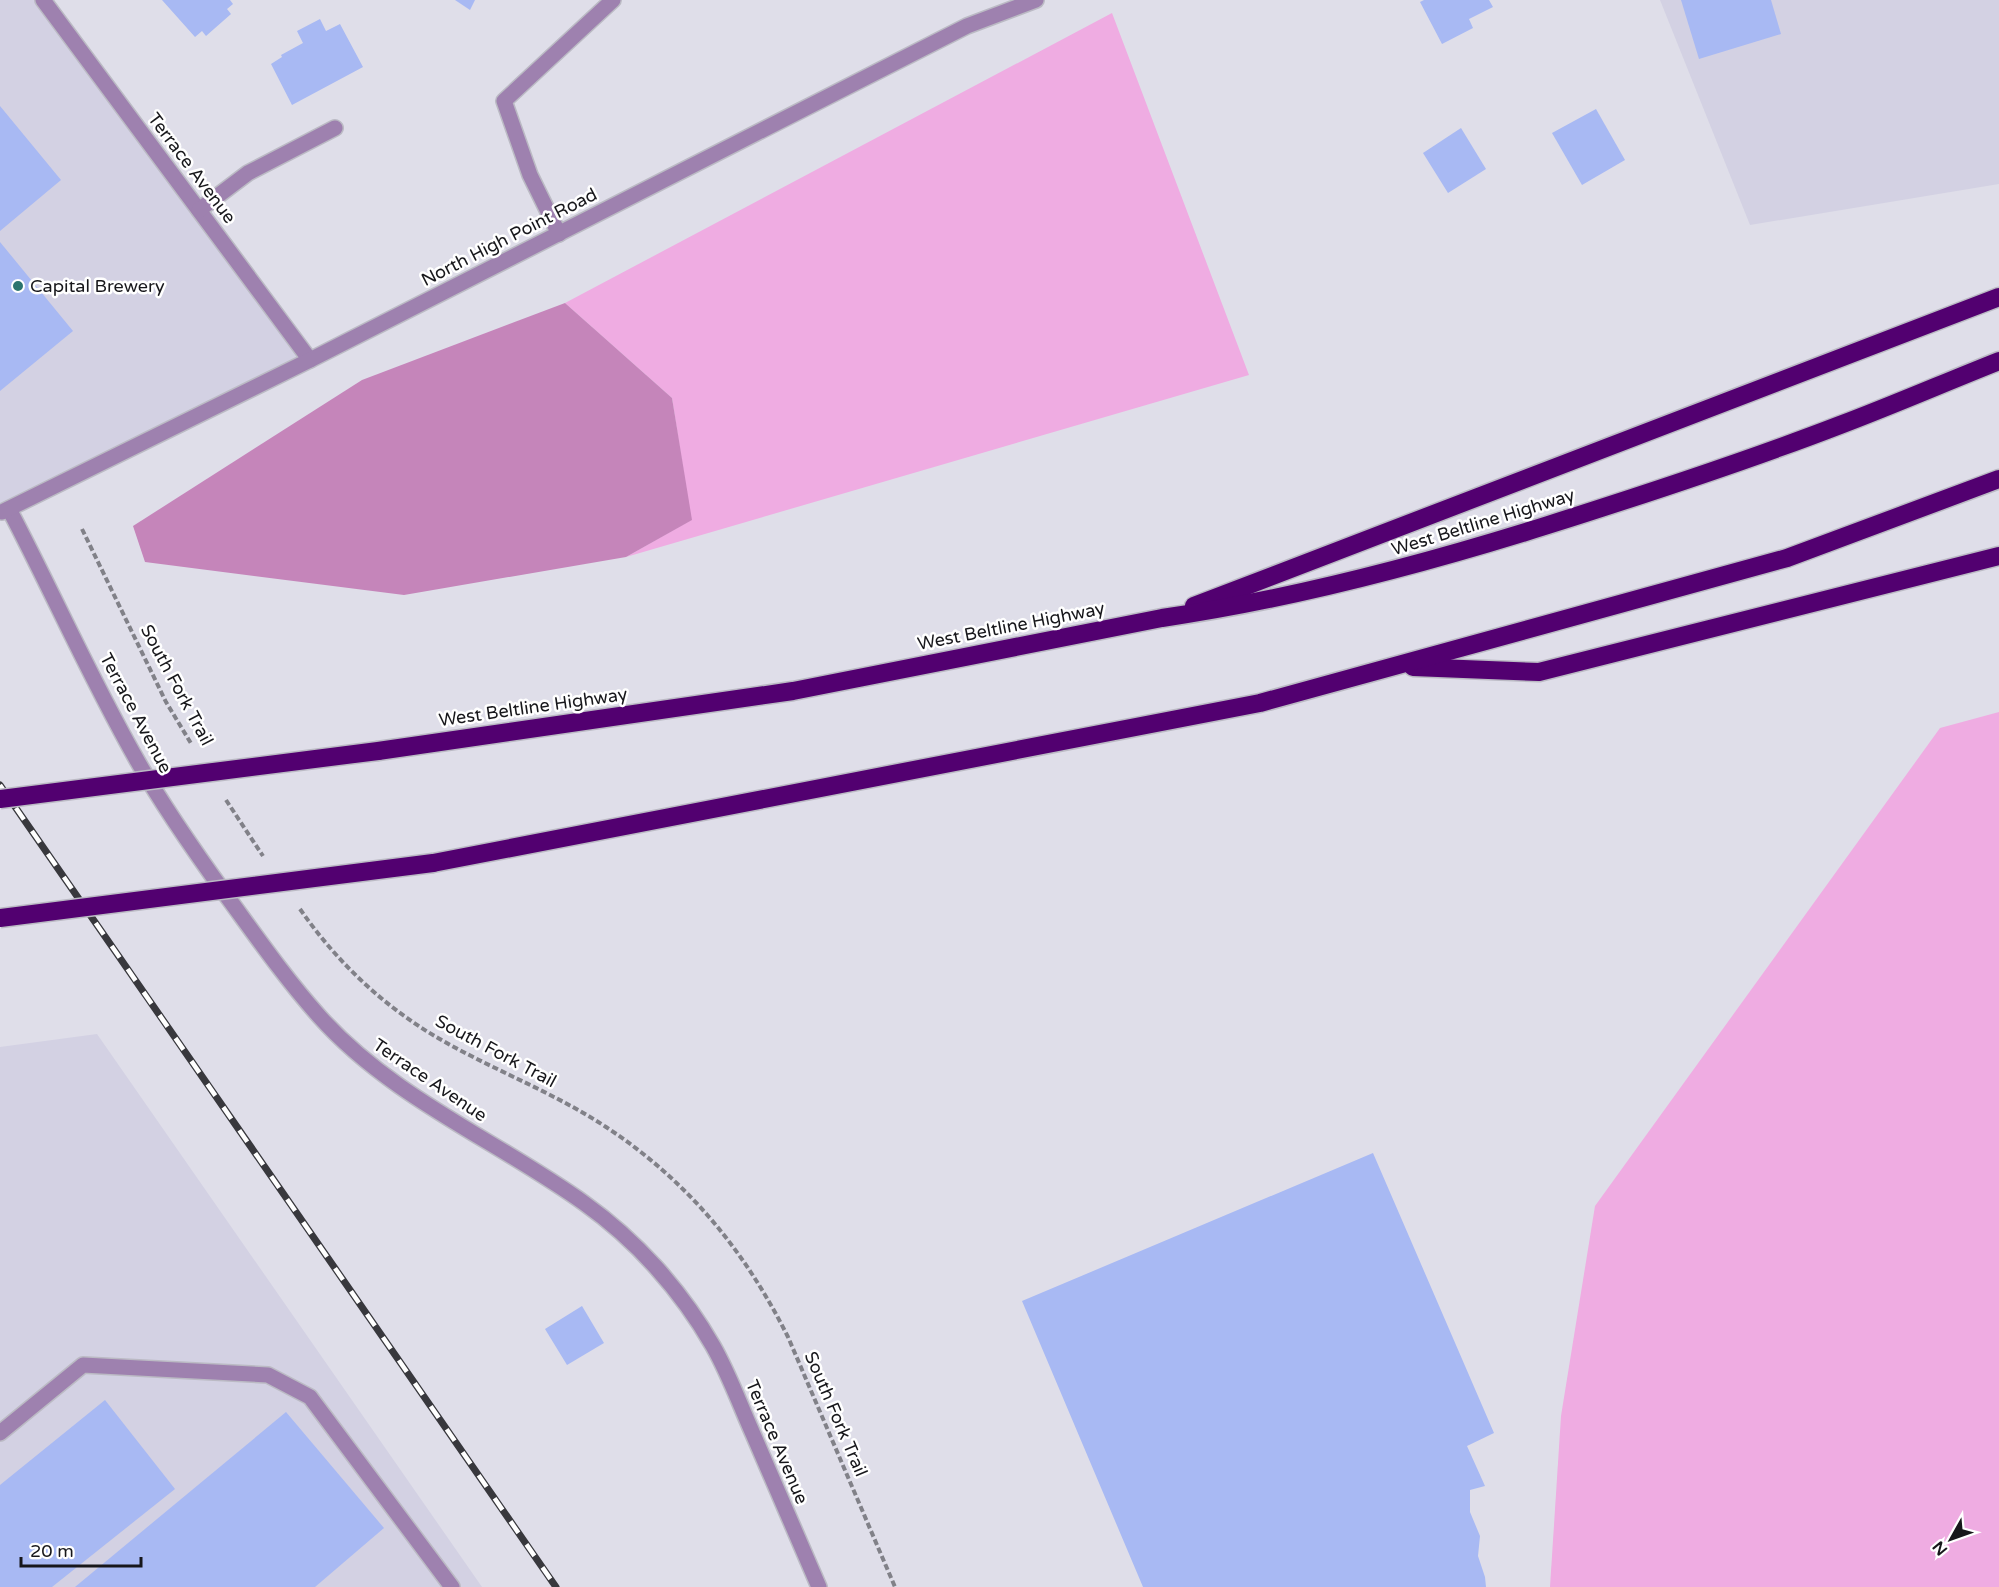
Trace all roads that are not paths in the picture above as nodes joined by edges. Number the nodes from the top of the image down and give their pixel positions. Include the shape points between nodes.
1 (43, 0) edge
2 (613, 0) edge
3 (1036, 0) edge
4 (335, 128) dead end
5 (199, 210) junction
6 (559, 234) junction
7 (1999, 297) edge
8 (310, 360) junction
9 (1999, 361) edge
10 (1999, 479) edge
11 (4, 511) edge
12 (1999, 556) edge
13 (1162, 618) junction
14 (1396, 666) junction
15 (0, 799) edge
16 (0, 918) edge
17 (0, 1432) edge
18 (452, 1587) edge
19 (819, 1587) edge

1 - 5 street, Terrace Avenue
2 - 6 street via 504,101 530,175
3 - 6 street, North High Point Road via 967,26
4 - 5 street via 248,173
5 - 8 street, Terrace Avenue
6 - 8 street, North High Point Road
7 - 13 highway
8 - 11 street, North High Point Road
9 - 13 highway, West Beltline Highway via 1838,426 1498,541 1310,591
10 - 14 highway via 1787,558
11 - 19 street, Terrace Avenue via 139,764 243,919 320,1017 360,1057 399,1087 585,1203 657,1268 690,1309 714,1347
12 - 14 highway via 1539,672
13 - 15 highway, West Beltline Highway, bridge via 793,691 378,751
14 - 16 highway, bridge via 1260,703 433,862
17 - 18 street via 83,1365 268,1375 310,1397

